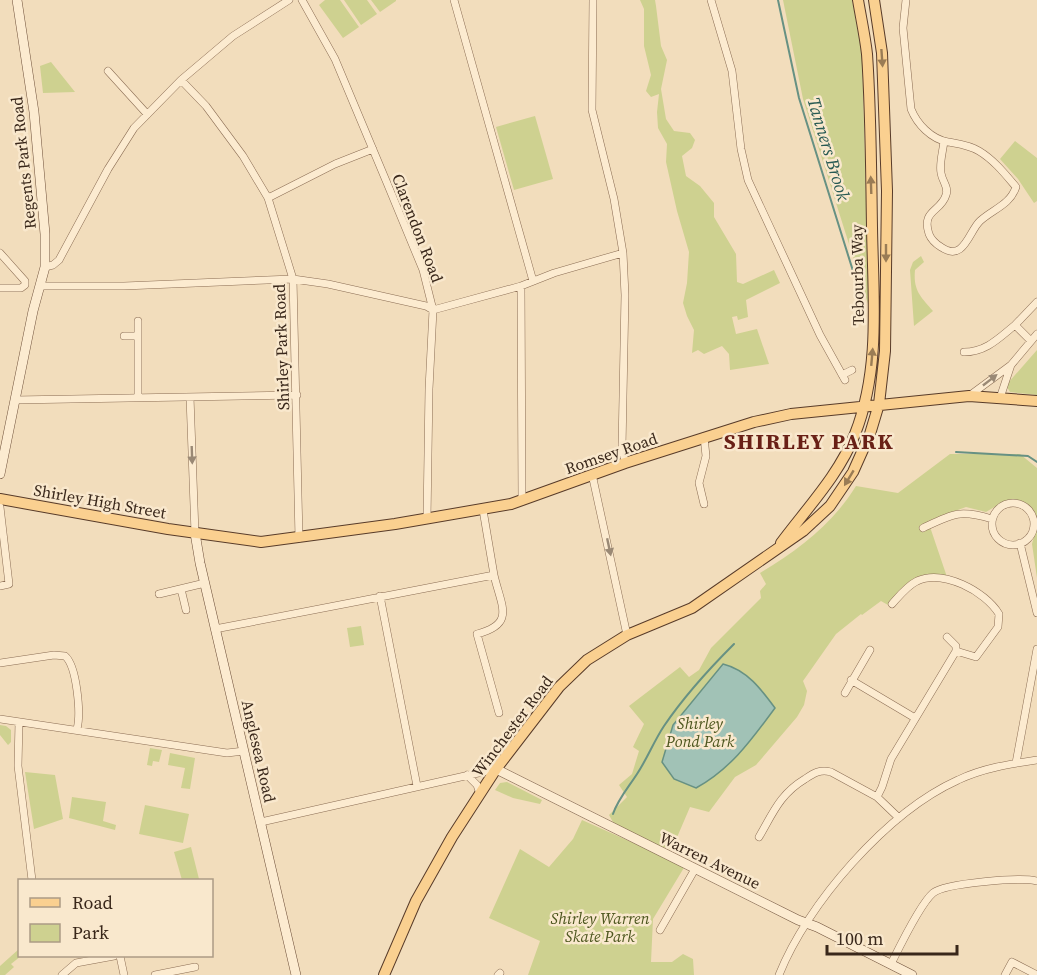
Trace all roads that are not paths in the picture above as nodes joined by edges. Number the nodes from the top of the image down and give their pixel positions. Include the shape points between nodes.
1 (17, 0) edge
2 (289, 0) edge
3 (302, 0) edge
4 (454, 0) edge
5 (593, 0) edge
6 (711, 0) edge
7 (858, 0) edge
8 (874, 0) edge
9 (906, 0) edge
10 (108, 71) dead end
11 (181, 80) junction
12 (147, 114) junction
13 (944, 141) junction
14 (373, 149) junction
15 (268, 198) junction
16 (0, 253) edge
17 (623, 253) junction
18 (45, 267) junction
19 (293, 279) junction
20 (533, 281) junction
21 (40, 286) junction
22 (521, 286) junction
23 (0, 288) edge
24 (1037, 302) edge
25 (433, 310) junction
26 (138, 321) dead end
27 (1015, 325) junction
28 (1037, 334) edge
29 (124, 336) dead end
30 (138, 336) junction
31 (1031, 341) junction
32 (964, 352) dead end
33 (1011, 365) junction
34 (852, 370) dead end
35 (297, 395) junction
36 (969, 396) junction
37 (190, 397) junction
38 (138, 398) junction
39 (1000, 398) junction
40 (15, 400) junction
41 (1037, 402) edge
42 (879, 404) junction
43 (864, 406) junction
44 (704, 438) junction
45 (625, 462) junction
46 (0, 474) edge
47 (592, 474) junction
48 (0, 499) edge
49 (522, 501) junction
50 (704, 504) dead end
51 (0, 507) edge
52 (483, 510) junction
53 (427, 519) junction
54 (992, 519) junction
55 (922, 528) dead end
56 (195, 533) junction
57 (299, 538) junction
58 (1020, 543) junction
59 (774, 552) junction
60 (494, 575) junction
61 (205, 583) junction
62 (0, 586) edge
63 (181, 589) junction
64 (159, 594) dead end
65 (380, 596) junction
66 (892, 604) dead end
67 (186, 610) dead end
68 (1037, 613) edge
69 (215, 629) junction
70 (626, 630) junction
71 (947, 637) dead end
72 (1037, 649) edge
73 (870, 650) dead end
74 (956, 651) junction
75 (0, 663) edge
76 (851, 680) junction
77 (846, 693) dead end
78 (499, 713) dead end
79 (915, 718) junction
80 (0, 719) edge
81 (19, 722) junction
82 (77, 729) junction
83 (243, 751) junction
84 (1037, 760) edge
85 (1016, 763) junction
86 (496, 769) junction
87 (467, 775) junction
88 (417, 786) junction
89 (480, 794) junction
90 (877, 797) junction
91 (899, 818) junction
92 (261, 822) junction
93 (759, 837) dead end
94 (694, 868) junction
95 (32, 879) edge
96 (1037, 881) edge
97 (806, 922) junction
98 (660, 930) dead end
99 (109, 957) edge
100 (120, 957) edge
101 (891, 964) junction
102 (195, 967) dead end
103 (167, 974) edge
104 (62, 975) edge
105 (124, 975) edge
106 (155, 975) edge
107 (296, 975) edge
108 (384, 975) edge
109 (779, 975) edge
110 (912, 975) edge
111 (1005, 975) edge
112 (1037, 975) edge

1 - 18 street, Regents Park Road via 34,120
2 - 11 street via 233,36
3 - 14 street, Clarendon Road via 335,59
4 - 20 street
5 - 17 street via 592,110
6 - 34 street via 732,72 748,180 843,378
43 -> 7 main road, Tebourba Way via 872,361 873,318 867,52
8 -> 42 main road, Tebourba Way via 882,53 887,191 886,330
9 - 13 street via 903,28 911,109 927,131
10 - 12 street
11 - 12 street
11 - 15 street, Shirley Park Road via 243,156
12 - 18 street via 125,140 59,260
13 - 13 street via 978,150 1016,186 1006,202 975,226 966,244 954,251 932,240 927,224 930,214 947,194 940,170
14 - 15 street
14 - 25 street, Clarendon Road via 423,270
15 - 19 street, Shirley Park Road
16 - 23 street via 25,285
17 - 20 street
17 - 45 street
18 - 21 street, Regents Park Road
19 - 21 street
19 - 25 street
19 - 35 street, Shirley Park Road
20 - 22 street
21 - 40 street, Regents Park Road
22 - 25 street
22 - 49 street
24 - 27 street
25 - 53 street, Clarendon Road
26 - 30 street
27 - 31 street
27 - 32 street via 987,347
28 - 31 street
29 - 30 street
30 - 38 street
31 - 33 street
36 -> 33 street
33 - 39 street
35 - 37 street
35 - 57 street, Shirley Park Road
36 - 39 main road, Romsey Road
36 - 42 main road, Romsey Road
37 - 38 street
37 -> 56 street
38 - 40 street
39 - 41 main road, Romsey Road
40 - 46 street, Regents Park Road
42 - 43 main road, Romsey Road
42 -> 59 main road, Winchester Road via 862,454 842,491 803,531
43 - 44 main road, Romsey Road via 782,416
43 - 59 main road, Winchester Road via 855,436 838,467
44 - 45 main road, Romsey Road
44 - 50 street via 706,456 699,483
45 - 47 main road, Romsey Road
47 - 49 main road, Romsey Road
47 -> 70 street
48 - 56 main road, Shirley High Street
49 - 52 main road, Romsey Road
51 - 62 street via 9,580 9,584
52 - 53 main road, Romsey Road
52 - 60 street
53 - 57 main road, Romsey Road
54 - 55 street via 958,513
54 - 58 street via 998,539 1009,545
54 - 58 street via 997,509 1010,502 1026,507 1033,517 1034,529
56 - 57 main road, Romsey Road via 249,542
56 - 61 street, Anglesea Road
58 - 68 street
59 - 70 main road, Winchester Road via 692,608
60 - 65 street
60 - 78 street via 504,616 491,631 477,634
61 - 63 street
61 - 69 street, Anglesea Road
63 - 64 street
63 - 67 street
65 - 69 street
65 - 88 street
66 - 74 street via 906,588 934,577 957,583 987,599 999,614 998,627 976,657
69 - 83 street, Anglesea Road
70 - 86 main road, Winchester Road via 559,687
71 - 74 street
72 - 85 street
73 - 76 street
74 - 79 street
75 - 82 street via 61,655 68,659 79,709
76 - 77 street
76 - 79 street
79 - 90 street via 891,759
80 - 81 street
81 - 82 street
81 - 95 street via 18,766
82 - 83 street via 227,753
83 - 92 street, Anglesea Road
84 - 85 street
85 - 91 street via 959,779
86 - 87 street
86 - 89 main road, Winchester Road
86 - 94 street, Warren Avenue
87 - 88 street
87 - 89 street
88 - 92 street
89 - 108 main road, Winchester Road via 416,901
90 - 91 street
90 - 93 street via 831,772 819,771 788,790
91 - 97 street via 863,852
92 - 107 street, Anglesea Road
94 - 97 street, Warren Avenue
94 - 98 street
96 - 101 street via 999,880 936,890 927,899
97 - 101 street, Warren Avenue
97 - 109 street
99 - 104 street via 76,963
100 - 105 street
101 - 110 street, Warren Avenue
102 - 103 street
103 - 106 street
111 - 112 street via 1012,962

